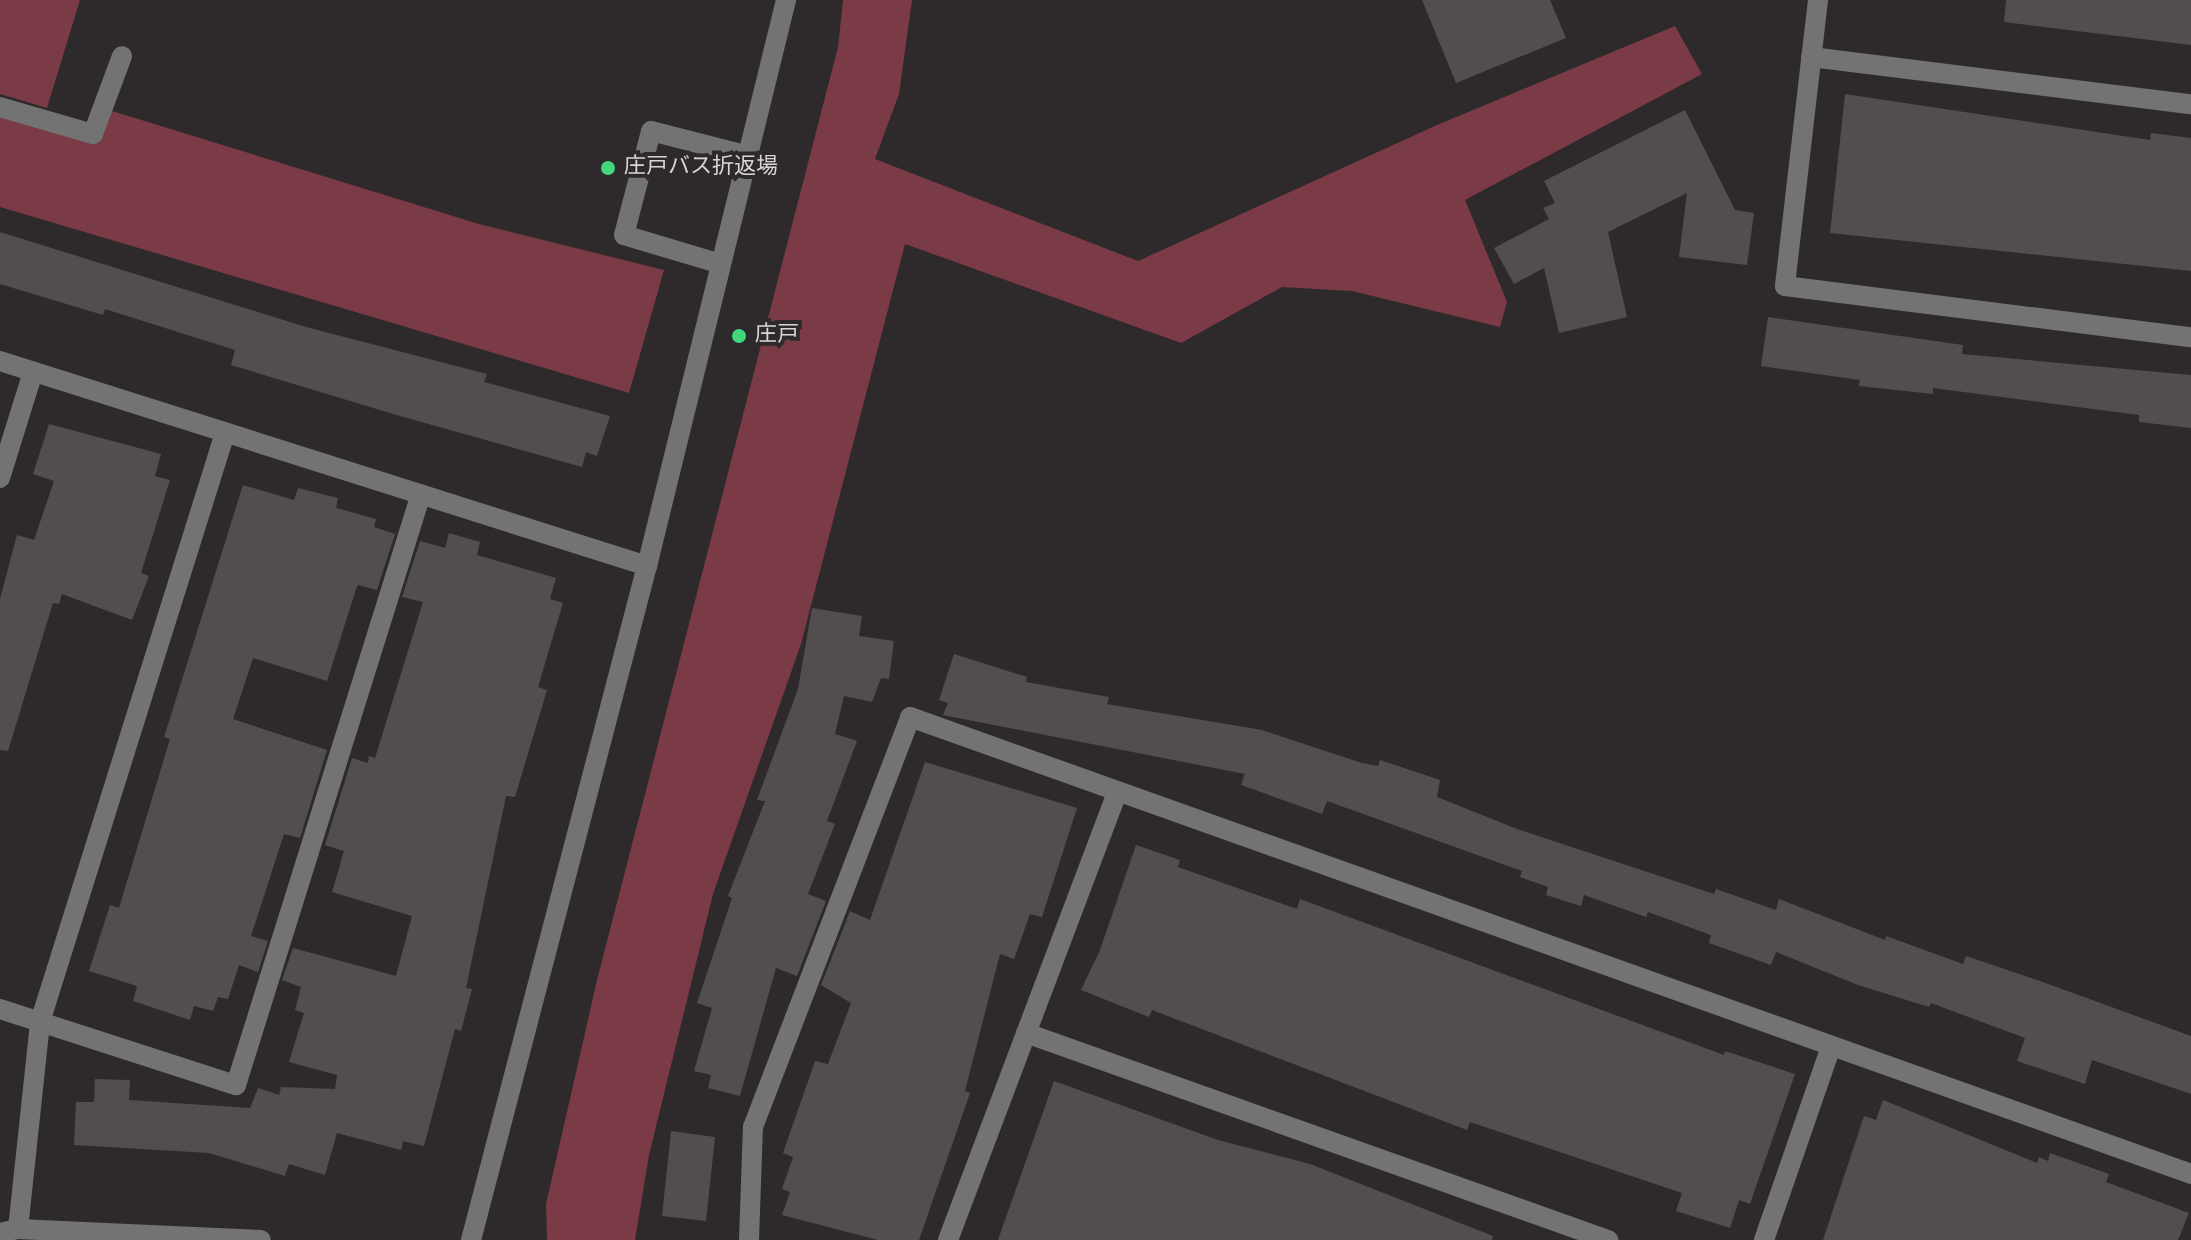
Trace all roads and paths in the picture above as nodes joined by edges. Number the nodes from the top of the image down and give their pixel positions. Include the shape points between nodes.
1 (786, 0) edge
2 (1818, 0) edge
3 (122, 56) dead end
4 (1811, 57) junction
5 (2191, 104) edge
6 (0, 107) edge
7 (749, 156) junction
8 (721, 264) junction
9 (2191, 337) edge
10 (0, 361) edge
11 (33, 372) junction
12 (225, 433) junction
13 (0, 478) edge
14 (421, 494) junction
15 (647, 566) junction
16 (1117, 793) junction
17 (0, 1009) edge
18 (40, 1022) junction
19 (1026, 1033) junction
20 (1831, 1046) junction
21 (2191, 1174) edge
22 (9, 1231) edge
23 (261, 1240) edge
24 (471, 1240) edge
25 (749, 1240) edge
26 (948, 1240) edge
27 (1608, 1240) edge
28 (1764, 1240) edge

1 - 7 street
2 - 4 street
3 - 6 street via 93,134
4 - 5 street
4 - 9 street via 1785,286
7 - 8 street
7 - 8 street via 651,131 624,235
8 - 15 street
10 - 11 street
11 - 12 street
11 - 13 street
12 - 14 street
12 - 18 street
14 - 15 street
14 - 18 street via 236,1085
15 - 24 street
16 - 19 street
16 - 20 street
16 - 25 street via 910,717 753,1127
17 - 18 street
18 - 22 street
19 - 26 street
19 - 27 street
20 - 21 street
20 - 28 street
22 - 23 street

